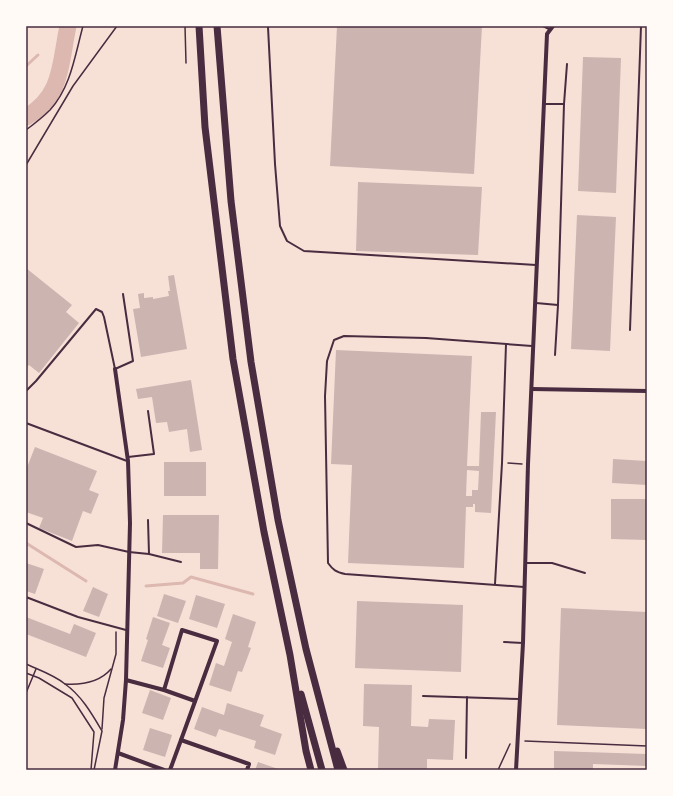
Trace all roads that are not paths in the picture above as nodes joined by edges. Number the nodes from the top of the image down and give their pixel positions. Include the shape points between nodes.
1 (199, 26) edge
2 (217, 26) edge
3 (543, 26) edge
4 (641, 26) edge
5 (268, 27) dead end
6 (551, 27) edge
7 (567, 64) dead end
8 (545, 104) junction
9 (564, 104) junction
10 (536, 265) junction
11 (123, 294) dead end
12 (536, 303) junction
13 (558, 305) junction
14 (630, 330) dead end
15 (506, 344) junction
16 (533, 346) junction
17 (555, 355) dead end
18 (115, 370) junction
19 (532, 389) junction
20 (26, 391) edge
21 (647, 391) edge
22 (148, 410) dead end
23 (26, 423) edge
24 (128, 459) junction
25 (148, 520) dead end
26 (26, 523) edge
27 (129, 552) junction
28 (148, 554) junction
29 (181, 562) dead end
30 (526, 563) junction
31 (585, 573) dead end
32 (495, 584) junction
33 (524, 587) junction
34 (26, 597) edge
35 (128, 630) junction
36 (504, 642) dead end
37 (523, 643) junction
38 (290, 655) junction
39 (126, 680) junction
40 (164, 690) junction
41 (423, 696) dead end
42 (467, 697) junction
43 (520, 699) junction
44 (195, 701) junction
45 (323, 712) junction
46 (181, 740) junction
47 (118, 753) junction
48 (466, 758) dead end
49 (115, 770) edge
50 (164, 770) edge
51 (170, 770) edge
52 (247, 770) edge
53 (311, 770) edge
54 (322, 770) edge
55 (338, 770) edge
56 (344, 770) edge
57 (516, 770) edge

1 - 38 highway via 205,127 233,359 264,532
2 - 45 highway via 231,201 251,362 278,520 306,649
3 - 6 lane
4 - 14 lane
5 - 10 lane via 280,226 287,241 304,251
6 - 8 street via 547,34
7 - 9 lane
8 - 9 lane
8 - 10 street
9 - 13 lane
10 - 12 street
11 - 18 lane via 133,361
12 - 13 lane
12 - 16 street
13 - 17 lane
15 - 16 lane
15 - 32 lane
15 - 32 lane via 426,338 344,336 334,340 327,361 325,396 328,563 332,569 345,574
16 - 19 street
18 - 20 lane via 104,317 102,312 96,309
18 - 24 street
19 - 21 street
19 - 30 street
22 - 24 lane via 154,454
23 - 24 lane
24 - 27 street
25 - 28 lane
26 - 27 lane via 76,547 98,546
27 - 28 lane
27 - 35 street
28 - 29 lane
30 - 31 lane via 552,563
30 - 33 street
32 - 33 lane
33 - 37 street
34 - 35 lane via 78,617
35 - 39 street
36 - 37 lane
37 - 43 street
38 - 53 highway
38 - 54 highway
39 - 40 street
39 - 47 street
40 - 44 street
40 - 44 street via 182,630 217,641
41 - 42 lane
42 - 43 lane
42 - 48 lane
43 - 57 street
44 - 46 street
45 - 55 highway
45 - 56 highway
46 - 51 street
46 - 52 street via 249,764
47 - 49 street
47 - 50 street

